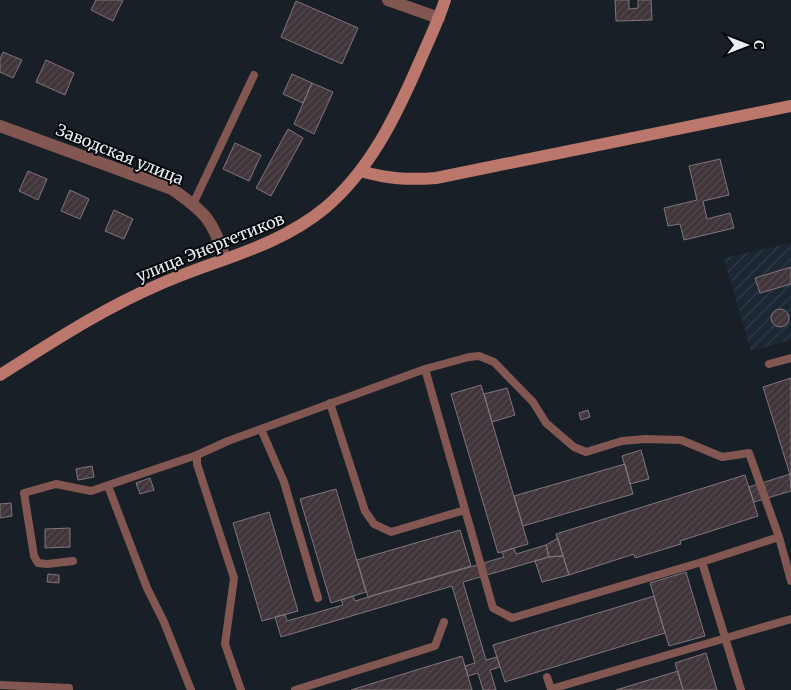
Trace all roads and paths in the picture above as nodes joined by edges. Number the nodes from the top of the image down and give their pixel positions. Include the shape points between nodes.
1 (388, 0) edge
2 (445, 0) edge
3 (439, 18) junction
4 (254, 74) dead end
5 (791, 106) edge
6 (0, 126) edge
7 (360, 171) junction
8 (193, 204) junction
9 (225, 259) junction
10 (791, 358) edge
11 (769, 364) dead end
12 (425, 369) junction
13 (0, 375) edge
14 (330, 403) junction
15 (261, 429) junction
16 (197, 456) junction
17 (108, 486) junction
18 (465, 510) junction
19 (779, 537) junction
20 (73, 561) dead end
21 (702, 562) junction
22 (791, 581) edge
23 (318, 598) dead end
24 (791, 619) edge
25 (444, 622) dead end
26 (725, 638) junction
27 (547, 677) dead end
28 (0, 685) edge
29 (69, 690) edge
30 (191, 690) edge
31 (241, 690) edge
32 (295, 690) edge
33 (741, 690) edge

1 - 3 street
2 - 3 street, улица Энергетиков
3 - 7 street, улица Энергетиков via 393,118
4 - 8 lane
5 - 7 street via 436,178 384,178
6 - 8 street, Заводская улица via 172,189
7 - 9 street, улица Энергетиков via 326,207 300,226 258,248
8 - 9 street, Заводская улица via 209,220
9 - 13 street, улица Энергетиков via 131,297
10 - 11 lane
12 - 14 lane
12 - 18 lane
12 - 19 lane via 469,357 479,356 494,362 533,402 546,423 574,447 586,452 622,441 645,439 681,440 722,456 749,453
14 - 15 lane
14 - 18 lane via 365,511 374,524 391,532
15 - 16 lane
15 - 23 lane via 284,482
16 - 17 lane
16 - 31 lane via 234,578 225,644
17 - 20 lane via 91,491 56,484 24,493 34,556 38,563
17 - 30 lane
18 - 21 lane via 493,608 512,618
19 - 21 lane
19 - 22 lane
21 - 26 lane
24 - 26 lane
25 - 32 lane via 435,646
26 - 27 lane via 551,689
26 - 33 lane
28 - 29 lane

